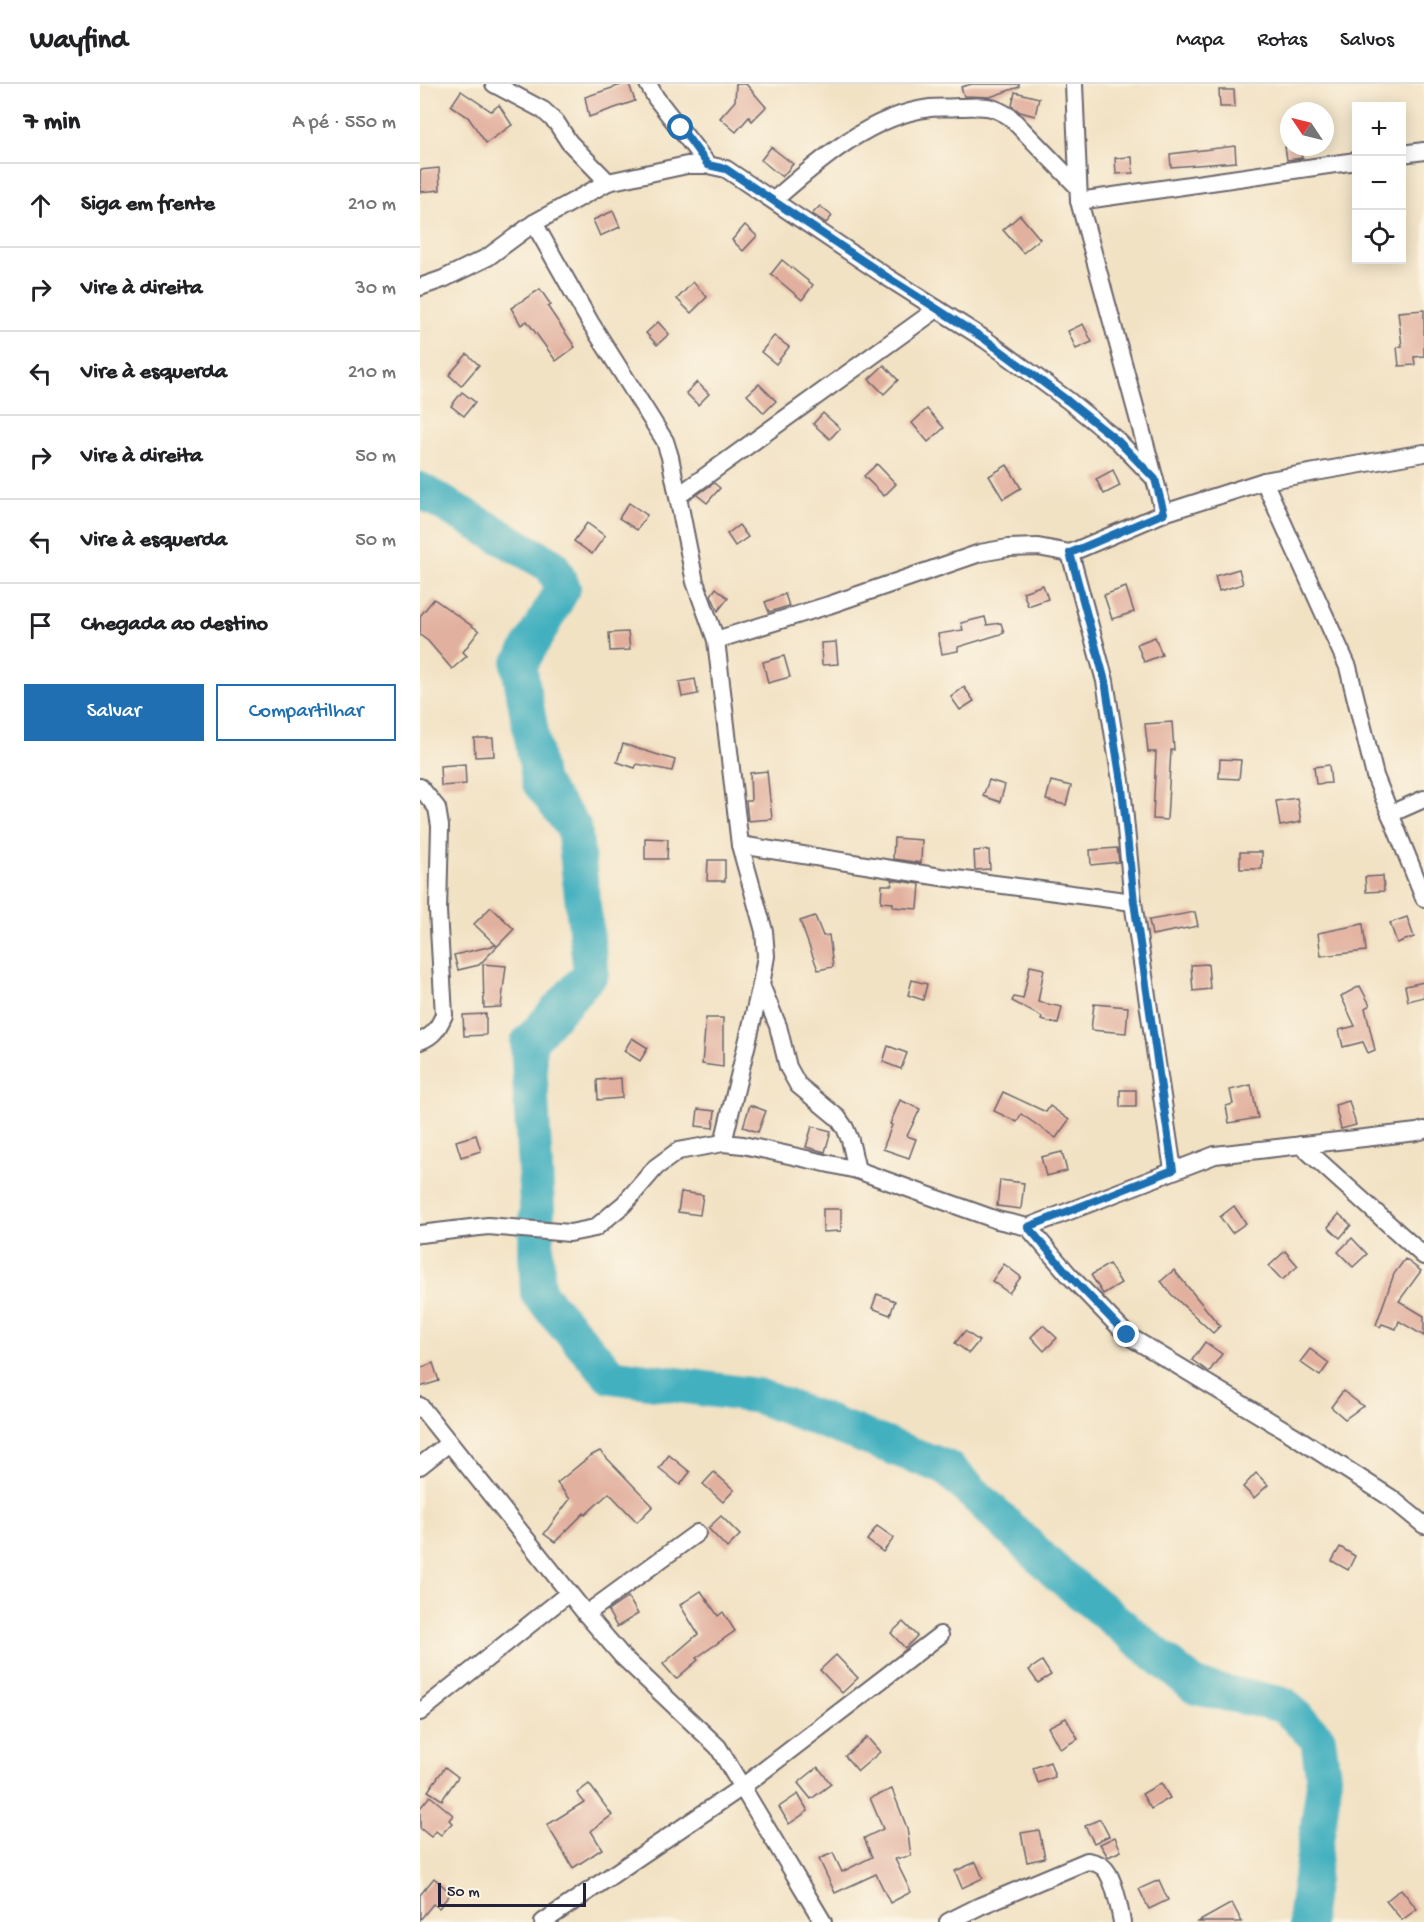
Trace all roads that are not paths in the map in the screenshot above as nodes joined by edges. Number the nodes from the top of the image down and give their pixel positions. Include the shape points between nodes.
1 (494, 84) edge
2 (648, 84) edge
3 (1074, 84) edge
4 (1424, 151) edge
5 (1406, 153) edge
6 (1352, 161) edge
7 (708, 165) junction
8 (608, 182) junction
9 (1079, 194) junction
10 (774, 200) junction
11 (534, 224) junction
12 (420, 287) edge
13 (937, 309) junction
14 (1424, 453) edge
15 (1155, 479) junction
16 (1264, 481) junction
17 (678, 496) junction
18 (1164, 513) junction
19 (1070, 553) junction
20 (716, 640) junction
21 (420, 787) edge
22 (1424, 799) edge
23 (1390, 814) junction
24 (740, 845) junction
25 (1424, 898) edge
26 (1134, 902) junction
27 (761, 985) junction
28 (420, 1041) edge
29 (1424, 1130) edge
30 (723, 1143) junction
31 (1301, 1145) junction
32 (856, 1170) junction
33 (1173, 1170) junction
34 (1028, 1227) junction
35 (420, 1234) edge
36 (1424, 1256) edge
37 (420, 1406) edge
38 (449, 1443) junction
39 (420, 1466) edge
40 (1424, 1525) edge
41 (697, 1533) dead end
42 (569, 1593) junction
43 (586, 1614) junction
44 (940, 1635) dead end
45 (420, 1712) edge
46 (742, 1787) junction
47 (543, 1922) edge
48 (823, 1922) edge
49 (948, 1922) edge
50 (1122, 1922) edge

1 - 8 street via 543,110
2 - 7 street
3 - 9 street
4 - 5 street
6 - 9 street
7 - 8 street via 687,165
7 - 10 street via 726,169
8 - 11 street
9 - 10 street via 1016,123 991,106 929,108 883,121 822,158
9 - 15 street
10 - 13 street
11 - 12 street via 488,257
11 - 17 street via 665,441
13 - 15 street via 1068,401 1118,441
13 - 17 street
14 - 16 street
15 - 18 street
16 - 18 street
16 - 23 street via 1348,667 1375,776
17 - 20 street via 695,582
18 - 19 street
19 - 20 street via 1038,548 980,553
19 - 26 street via 1105,681
20 - 24 street
21 - 28 street via 437,808 440,826 438,911 444,1015 434,1033
22 - 23 street
23 - 25 street
24 - 26 street
24 - 27 street via 764,932 766,956
26 - 33 street
27 - 30 street
27 - 32 street via 778,1026 788,1067 798,1085 845,1128
29 - 31 street
30 - 32 street
30 - 35 street via 678,1151 656,1167 624,1204 596,1228 570,1233 488,1227
31 - 33 street via 1215,1155
31 - 36 street
32 - 34 street via 997,1220
33 - 34 street
34 - 40 street via 1127,1335 1392,1498
37 - 38 street
38 - 39 street
38 - 42 street
41 - 43 street
42 - 43 street
42 - 45 street
43 - 46 street via 622,1656 718,1747
44 - 46 street
46 - 47 street
46 - 48 street
49 - 50 street via 1087,1861 1106,1870

